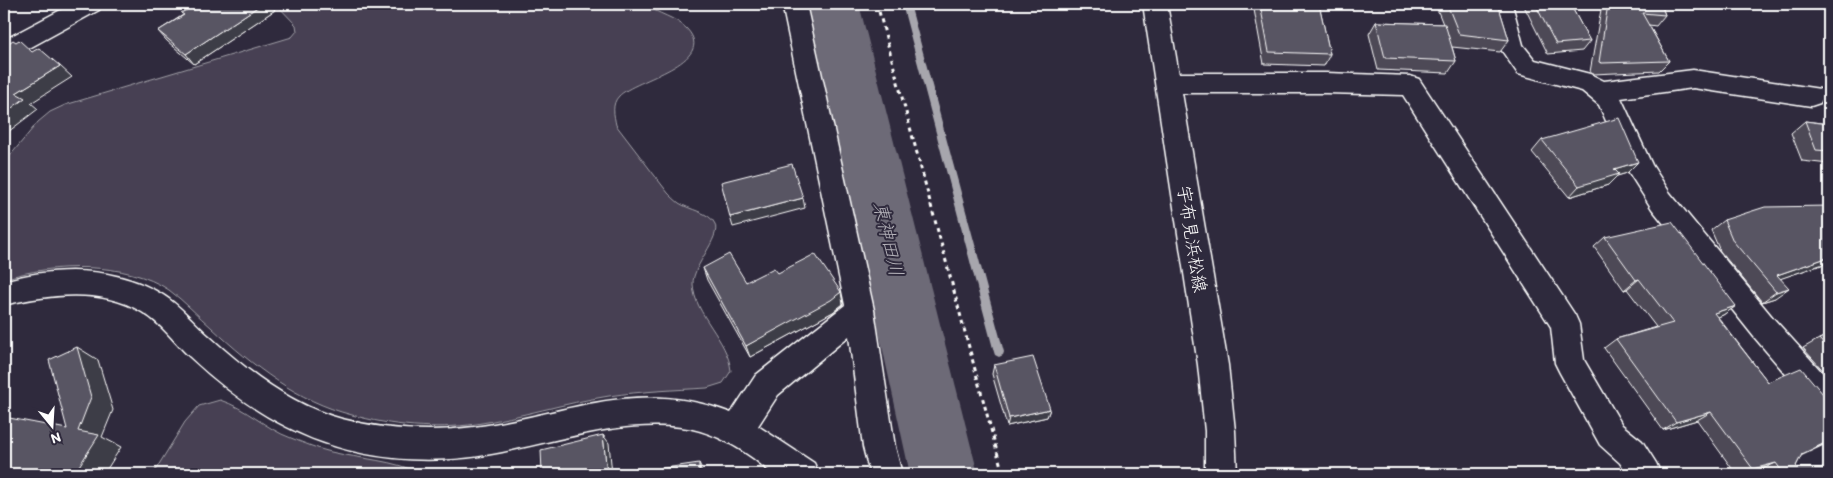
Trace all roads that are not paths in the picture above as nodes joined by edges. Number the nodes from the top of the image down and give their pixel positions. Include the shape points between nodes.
1 (91, 4) edge
2 (794, 4) edge
3 (1155, 4) edge
4 (1500, 4) edge
5 (4, 52) edge
6 (1168, 83) junction
7 (1601, 91) junction
8 (1811, 96) dead end
9 (4, 293) edge
10 (860, 310) junction
11 (1829, 402) edge
12 (737, 432) junction
13 (1829, 458) edge
14 (802, 474) edge
15 (886, 474) edge
16 (1221, 474) edge
17 (1645, 474) edge
18 (1798, 474) edge

1 - 5 street
2 - 10 street
3 - 6 street, 宇布見浜松線
4 - 7 street via 1512,48 1527,67 1579,80
6 - 16 street, 宇布見浜松線 via 1213,365
6 - 17 street via 1410,86 1565,324 1570,363 1612,435 1631,452
7 - 8 street via 1693,79
7 - 11 street via 1614,107 1641,171 1661,201
9 - 12 street via 51,284 90,284 124,290 153,304 268,402 302,420 333,431 382,442 427,445 474,442 609,413 648,410 685,414
10 - 12 street via 767,385
10 - 15 street via 879,447
12 - 14 street
13 - 18 street

